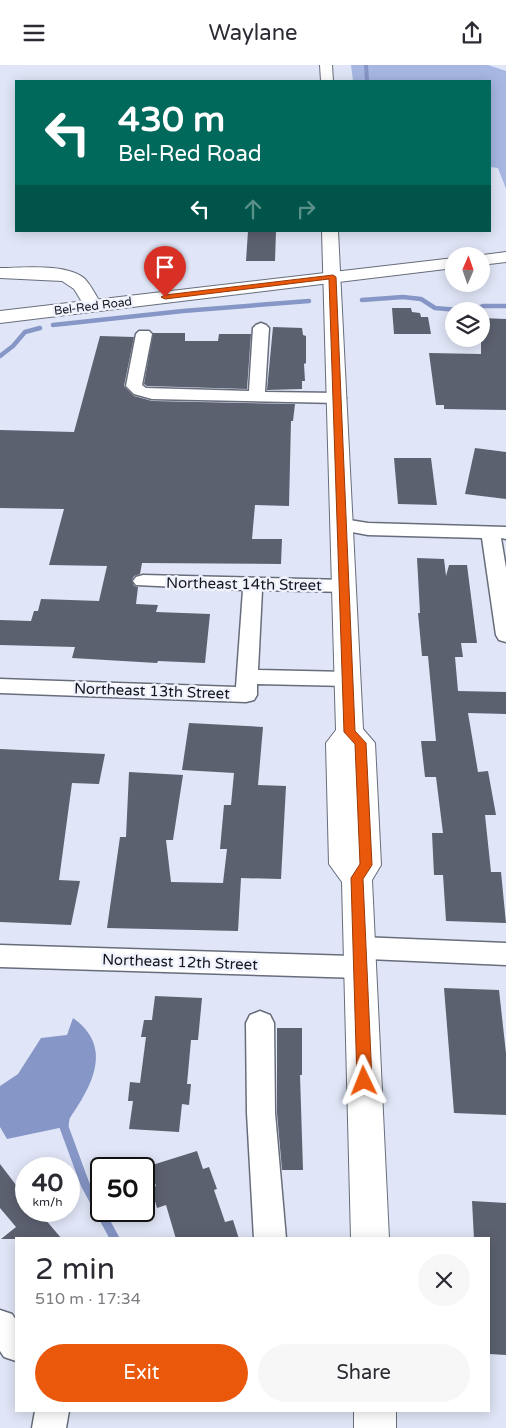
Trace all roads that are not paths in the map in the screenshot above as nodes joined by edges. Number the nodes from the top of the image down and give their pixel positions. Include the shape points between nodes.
1 (326, 65) edge
2 (327, 80) edge
3 (330, 232) edge
4 (506, 257) edge
5 (490, 259) edge
6 (445, 264) edge
7 (0, 273) edge
8 (333, 277) junction
9 (93, 306) junction
10 (0, 317) edge
11 (261, 328) dead end
12 (144, 334) dead end
13 (257, 396) junction
14 (338, 398) junction
15 (343, 525) junction
16 (498, 533) edge
17 (143, 581) dead end
18 (253, 584) junction
19 (345, 586) junction
20 (506, 635) edge
21 (247, 677) junction
22 (348, 679) junction
23 (0, 686) edge
24 (506, 954) edge
25 (0, 956) edge
26 (360, 957) junction
27 (260, 1023) dead end
28 (270, 1237) edge
29 (370, 1237) edge
30 (0, 1326) edge
31 (15, 1344) edge
32 (52, 1412) edge
33 (375, 1412) edge
34 (50, 1428) edge
35 (375, 1428) edge

1 - 2 main road
3 - 8 main road
4 - 5 main road
6 - 8 main road, Bel-Red Road
7 - 9 main road via 70,277 81,285
8 - 9 main road, Bel-Red Road
8 - 14 main road
9 - 10 main road, Bel-Red Road
11 - 13 street
12 - 13 street via 134,385 140,391
13 - 14 street
14 - 15 main road
15 - 16 street via 368,529
15 - 19 main road
16 - 20 street
17 - 18 street, Northeast 14th Street
18 - 19 street, Northeast 14th Street
18 - 21 street
19 - 22 main road
21 - 22 street, Northeast 13th Street
21 - 23 street, Northeast 13th Street via 246,695
22 - 26 main road via 350,732 340,743 344,864 357,878
24 - 26 street, Northeast 12th Street
25 - 26 street, Northeast 12th Street
26 - 29 main road
27 - 28 street via 261,1122
30 - 31 street
32 - 34 street
33 - 35 main road

